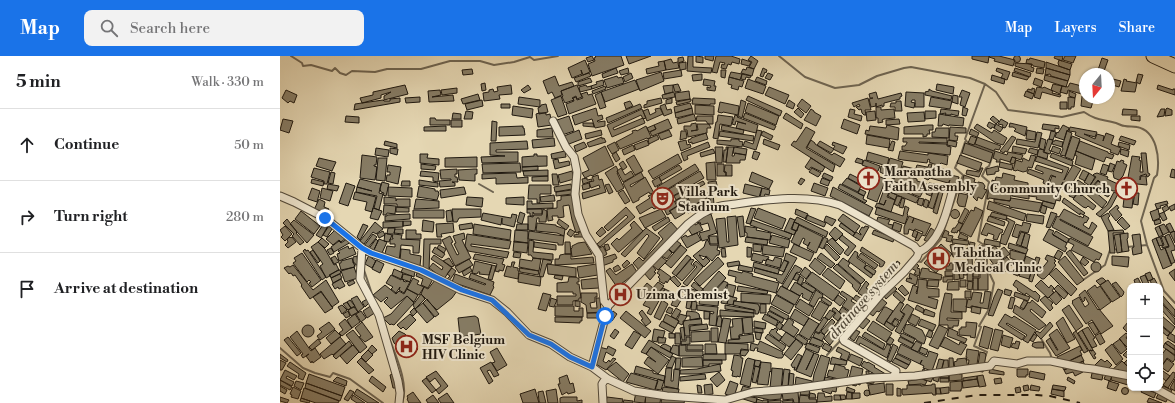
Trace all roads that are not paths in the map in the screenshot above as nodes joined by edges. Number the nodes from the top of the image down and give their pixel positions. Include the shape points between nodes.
1 (1153, 56) edge
2 (1175, 66) edge
3 (553, 120) dead end
4 (953, 189) dead end
5 (280, 196) edge
6 (362, 248) junction
7 (919, 252) junction
8 (608, 306) junction
9 (592, 367) junction
10 (1127, 375) edge
11 (894, 377) junction
12 (606, 378) junction
13 (1160, 391) edge
14 (1175, 399) edge
15 (399, 403) edge
16 (603, 403) edge

1 - 2 highway
3 - 8 street via 574,158 578,214 586,236 599,255 604,300
4 - 7 street via 935,238 926,249
5 - 6 street via 325,218
6 - 9 street via 492,300 529,335
6 - 15 street via 360,279 379,315 398,381
7 - 8 street via 914,246 830,201 755,200 718,206 703,212 688,224
7 - 11 street via 843,339 896,370
8 - 9 street
9 - 12 street
10 - 11 street via 1045,360 1017,364 994,361 990,366
11 - 12 street via 753,392 725,400 652,395 634,391
12 - 16 street via 602,384
13 - 14 street

